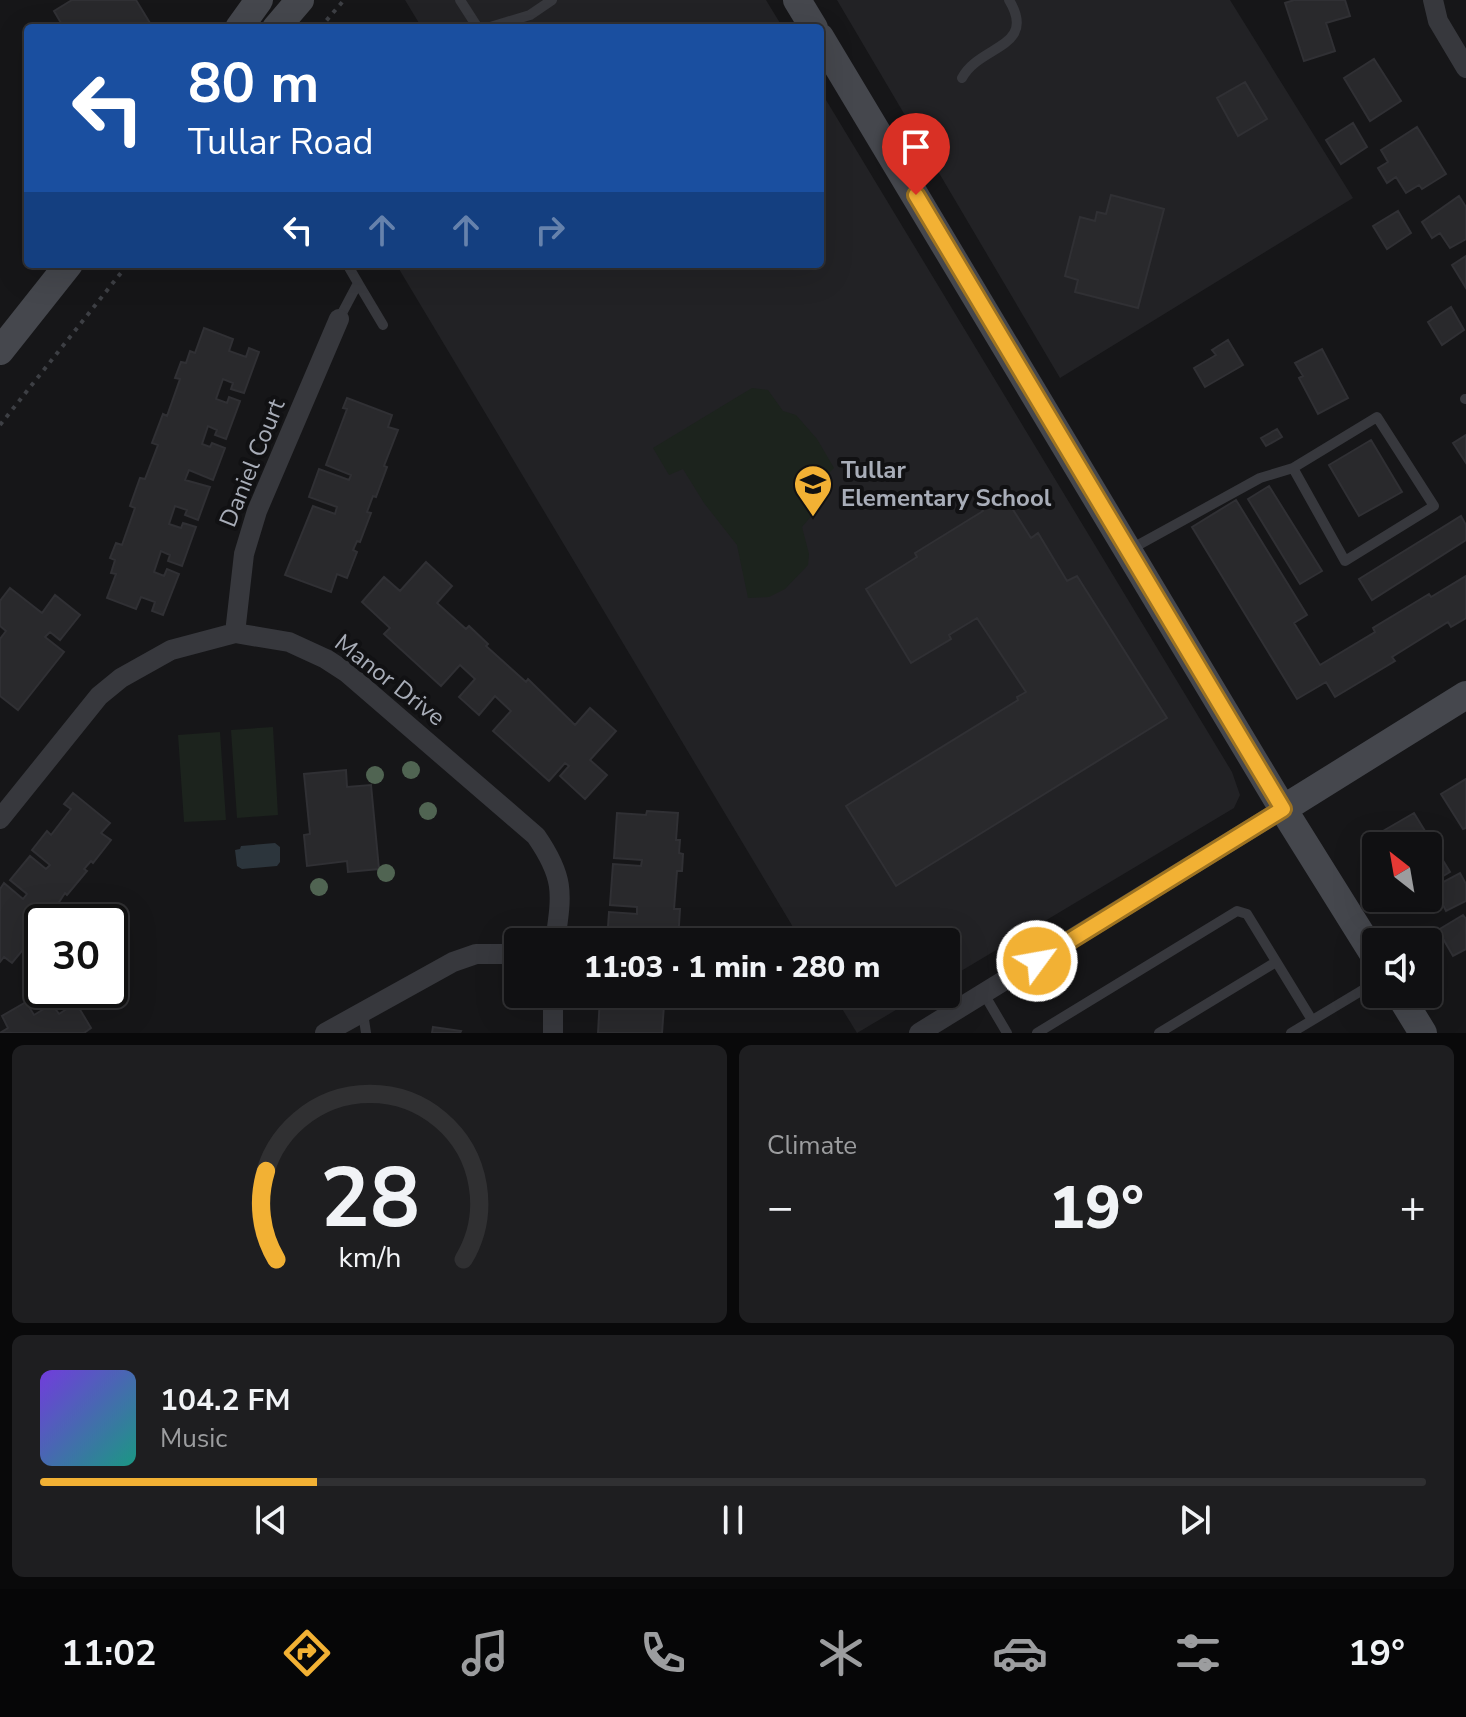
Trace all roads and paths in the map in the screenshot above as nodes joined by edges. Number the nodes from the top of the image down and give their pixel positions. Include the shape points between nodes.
1 (259, 0) edge
2 (300, 0) edge
3 (344, 0) edge
4 (460, 0) edge
5 (552, 0) edge
6 (797, 0) edge
7 (1009, 0) edge
8 (1433, 0) edge
9 (242, 24) edge
10 (279, 24) edge
11 (323, 24) edge
12 (475, 24) edge
13 (500, 24) edge
14 (812, 24) edge
15 (824, 44) edge
16 (1466, 68) edge
17 (962, 78) dead end
18 (66, 268) edge
19 (125, 268) edge
20 (349, 268) edge
21 (358, 283) junction
22 (339, 319) joint
23 (383, 325) dead end
24 (0, 351) edge
25 (0, 425) edge
26 (1293, 468) junction
27 (1129, 550) junction
28 (235, 633) junction
29 (1466, 695) edge
30 (1283, 809) junction
31 (0, 819) edge
32 (557, 928) edge
33 (1362, 936) edge
34 (504, 954) edge
35 (1276, 962) junction
36 (1362, 990) edge
37 (984, 994) junction
38 (553, 1008) edge
39 (1408, 1008) edge
40 (1312, 1020) junction
41 (364, 1023) edge
42 (325, 1033) edge
43 (553, 1033) edge
44 (919, 1033) edge
45 (1007, 1033) edge
46 (1037, 1033) edge
47 (1159, 1033) edge
48 (1291, 1033) edge
49 (1423, 1033) edge

1 - 9 main road
2 - 10 main road
3 - 11 path
4 - 12 lane
5 - 13 lane via 530,15
6 - 14 main road
7 - 17 lane via 1016,31 968,66
8 - 16 street via 1438,21
15 - 27 main road
18 - 24 main road
19 - 25 path
20 - 21 lane
21 - 22 lane
21 - 23 lane
22 - 28 street, Daniel Court via 257,511 244,554
26 - 26 lane via 1377,417 1434,506 1345,561
26 - 27 lane via 1260,478
27 - 30 main road
28 - 31 street, Manor Drive via 171,650 121,678 99,696
28 - 32 street, Manor Drive via 289,642 346,672 536,836 559,878
29 - 30 main road
30 - 33 main road
30 - 37 street
34 - 41 street via 476,954 453,962 396,992
35 - 40 lane
35 - 46 lane via 1247,914 1237,911
35 - 47 lane
36 - 40 lane
37 - 44 street
37 - 45 lane
38 - 43 street
39 - 49 main road
40 - 48 lane
41 - 42 street

